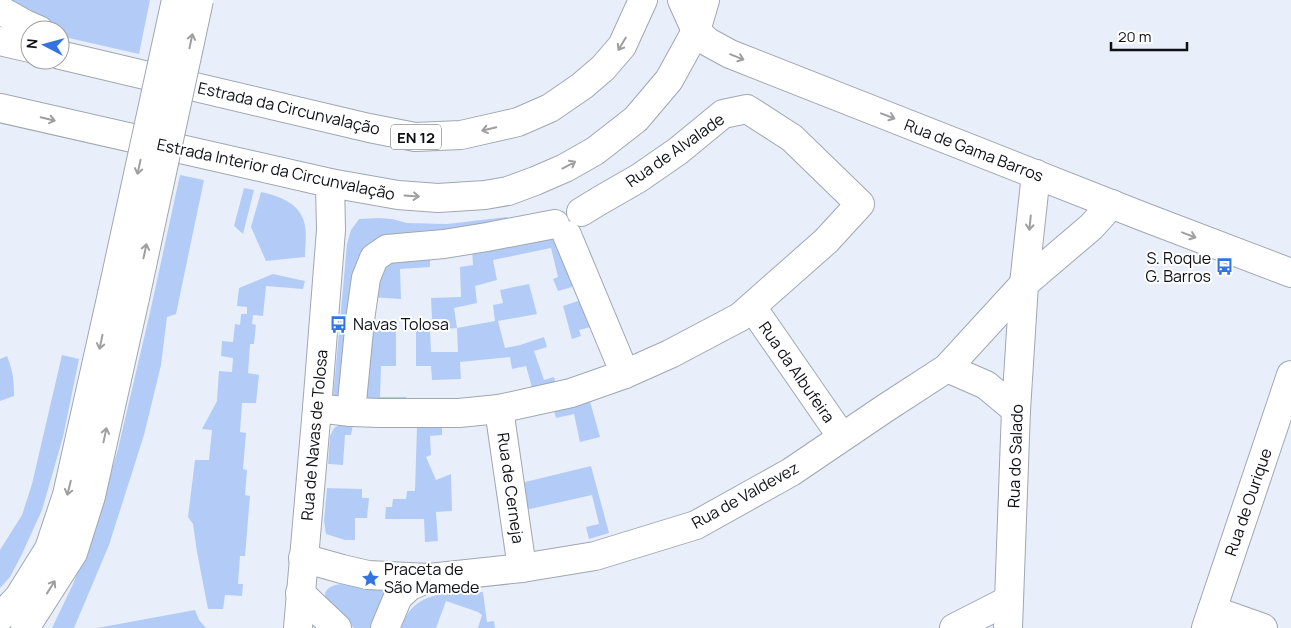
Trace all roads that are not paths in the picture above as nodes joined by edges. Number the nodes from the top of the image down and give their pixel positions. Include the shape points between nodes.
1 (176, 0) edge
2 (200, 0) edge
3 (644, 0) edge
4 (682, 0) edge
5 (705, 0) edge
6 (0, 10) edge
7 (20, 21) edge
8 (696, 31) junction
9 (0, 42) edge
10 (70, 43) edge
11 (20, 46) edge
12 (70, 57) edge
13 (138, 73) junction
14 (0, 108) edge
15 (1036, 174) junction
16 (330, 182) junction
17 (1112, 204) junction
18 (571, 226) junction
19 (1290, 274) edge
20 (1024, 284) junction
21 (123, 296) junction
22 (752, 307) junction
23 (947, 368) junction
24 (630, 372) junction
25 (1291, 376) edge
26 (317, 408) junction
27 (499, 409) junction
28 (1016, 410) junction
29 (351, 412) junction
30 (842, 437) junction
31 (303, 558) junction
32 (522, 568) junction
33 (429, 578) junction
34 (300, 593) junction
35 (1009, 600) junction
36 (0, 617) edge
37 (1209, 619) edge
38 (25, 628) edge
39 (298, 628) edge
40 (337, 628) edge
41 (385, 628) edge
42 (954, 628) edge
43 (1008, 628) edge
44 (1263, 628) edge

1 -> 21 street, bridge
21 -> 2 street, bridge
3 -> 13 street, Estrada da Circunvalação / EN 12 via 622,46 582,86 550,108 518,122 460,135 415,137
4 - 8 street, Rua de Gama Barros
5 - 8 street, Estrada Interior da Circunvalação
6 - 7 street
8 -> 15 street, Rua de Gama Barros via 730,54
16 -> 8 street, Estrada Interior da Circunvalação via 398,195 438,198 508,191 535,181 595,151 636,118 669,80
9 - 11 street
10 - 13 street
12 - 13 street, Estrada da Circunvalação / EN 12
14 -> 16 street, Estrada Interior da Circunvalação
15 - 17 street, Rua de Gama Barros
15 -> 20 street, Rua do Salado
16 - 26 street, Rua de Navas de Tolosa via 330,230
17 -> 19 street, Rua de Gama Barros
17 - 20 street via 1091,227
18 - 22 street, Rua de Alvalade via 678,151 723,114 747,109 792,138 860,204 826,241
18 - 24 street
18 - 29 street, Rua de Alvalade via 387,249 374,258 366,278
20 - 23 street, Rua de Valdevez
20 - 28 street, Rua do Salado
21 -> 36 street via 49,550 18,597
38 -> 21 street via 73,553 91,496
22 - 24 street via 740,317
22 - 30 street, Rua da Albufeira
23 - 28 street via 986,385
23 - 30 street, Rua de Valdevez
24 - 27 street via 570,393
25 - 37 street, Rua de Ourique
26 - 29 street
26 - 31 street, Rua de Navas de Tolosa
27 - 29 street via 459,413
27 - 32 street, Rua de Cerneja
28 - 35 street, Rua do Salado
30 - 32 street, Rua de Valdevez via 791,472 696,525 595,556
31 - 33 street via 368,575
31 - 34 street, Rua de Navas de Tolosa
32 - 33 street, Rua de Valdevez
33 - 41 street via 410,586 398,597
34 - 39 street, Rua de Navas de Tolosa
34 - 40 street
35 - 42 street
35 - 43 street, Rua do Salado
37 - 44 street

